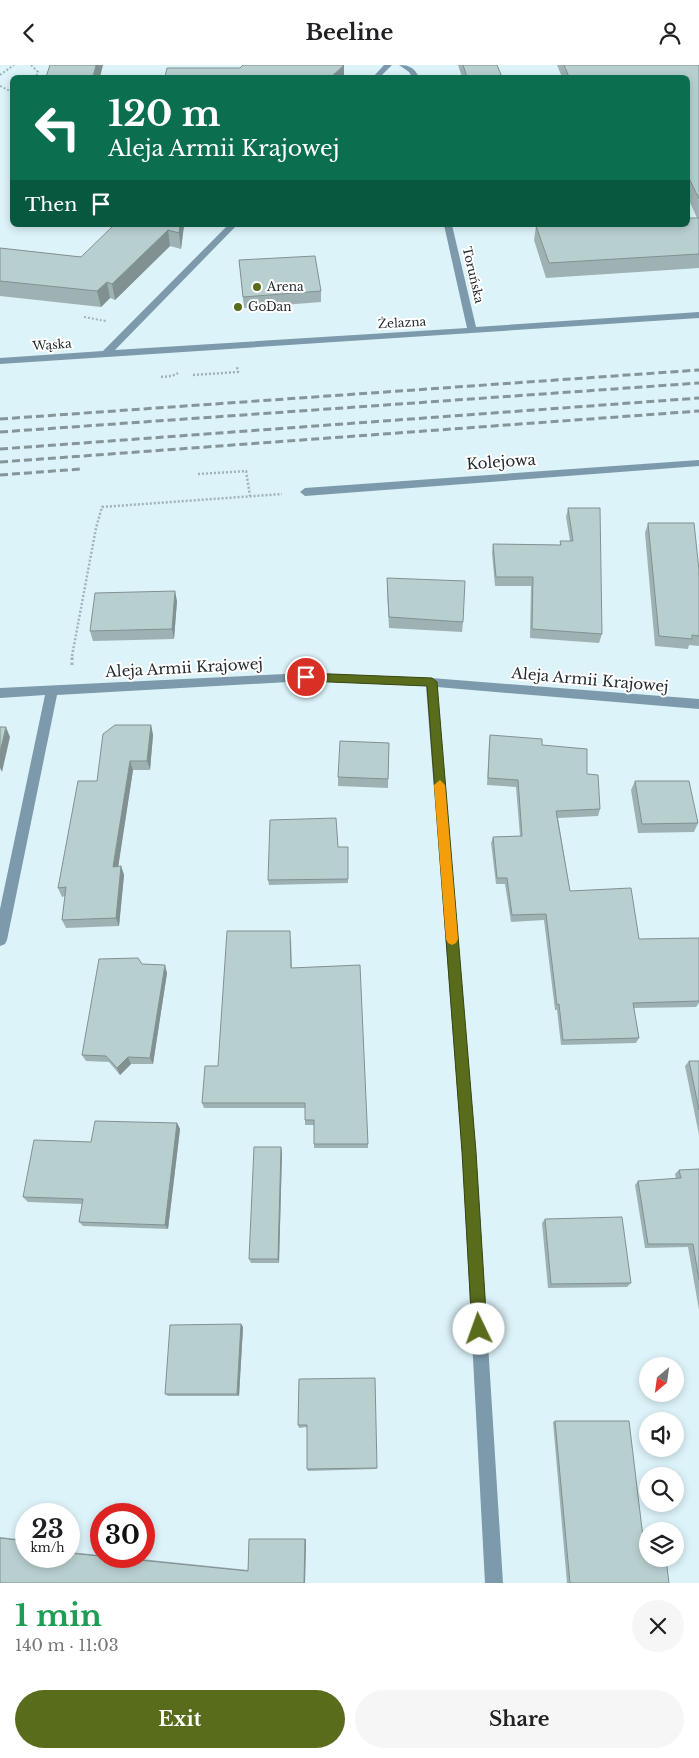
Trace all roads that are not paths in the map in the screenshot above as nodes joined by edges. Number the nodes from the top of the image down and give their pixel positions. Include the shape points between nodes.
1 (388, 65) edge
2 (403, 65) edge
3 (378, 75) edge
4 (414, 75) edge
5 (232, 227) edge
6 (448, 227) edge
7 (699, 315) edge
8 (472, 331) junction
9 (106, 354) junction
10 (0, 361) edge
11 (699, 463) edge
12 (305, 493) road end
13 (432, 682) junction
14 (52, 690) junction
15 (0, 693) edge
16 (699, 704) edge
17 (0, 940) edge
18 (494, 1583) edge

1 - 3 street
2 - 4 street
5 - 9 street
6 - 8 street, Toruńska
7 - 8 street, Żelazna
8 - 9 street, Żelazna
9 - 10 street, Wąska
11 - 12 street, Kolejowa
13 - 14 street, Aleja Armii Krajowej via 306,677
13 - 16 street, Aleja Armii Krajowej
13 - 18 street via 469,1152
14 - 15 street, Aleja Armii Krajowej
14 - 17 street

